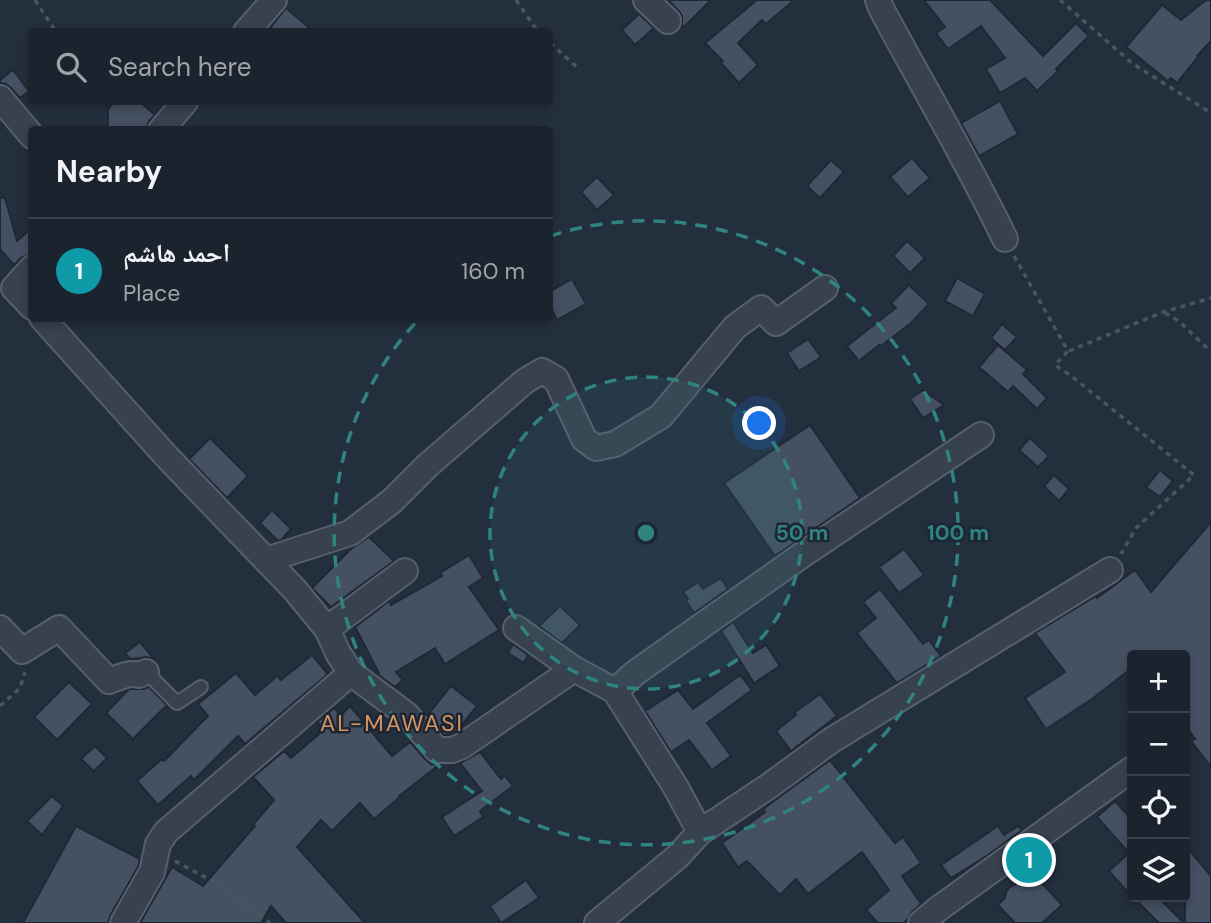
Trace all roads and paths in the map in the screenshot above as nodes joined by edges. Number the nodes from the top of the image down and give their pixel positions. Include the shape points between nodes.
1 (35, 0) edge
2 (274, 0) edge
3 (516, 0) edge
4 (646, 0) edge
5 (878, 0) edge
6 (1060, 0) edge
7 (668, 22) dead end
8 (53, 28) edge
9 (250, 28) edge
10 (534, 28) edge
11 (553, 46) edge
12 (580, 70) dead end
13 (0, 98) edge
14 (182, 105) edge
15 (1211, 113) edge
16 (164, 126) edge
17 (28, 131) edge
18 (1005, 239) joint
19 (28, 272) edge
20 (825, 288) dead end
21 (7, 291) edge
22 (1211, 298) edge
23 (28, 304) edge
24 (1163, 312) junction
25 (46, 322) edge
26 (1068, 351) junction
27 (1211, 352) edge
28 (981, 435) dead end
29 (266, 560) junction
30 (1110, 570) joint
31 (405, 571) dead end
32 (0, 628) edge
33 (516, 628) dead end
34 (327, 629) junction
35 (22, 651) junction
36 (573, 669) junction
37 (146, 672) joint
38 (351, 673) junction
39 (201, 687) dead end
40 (615, 691) junction
41 (0, 706) edge
42 (1127, 773) edge
43 (700, 832) junction
44 (157, 851) junction
45 (123, 923) edge
46 (270, 923) edge
47 (597, 923) edge
48 (921, 923) edge

1 - 8 path
2 - 9 street
3 - 10 path
4 - 7 street
5 - 18 street
6 - 15 path via 1133,64
11 - 12 path
13 - 17 street
14 - 16 street
18 - 26 path
19 - 21 street
20 - 29 street via 776,323 761,308 735,327 661,416 615,444 596,448 584,439 556,379 541,371 350,533
21 - 23 street
22 - 24 path
24 - 26 path
24 - 27 path
25 - 29 street
26 - 30 path via 1055,365 1194,475 1136,528
28 - 40 street via 805,553
29 - 34 street
30 - 43 street via 832,740
31 - 34 street
32 - 35 street
33 - 36 street
34 - 38 street
35 - 37 street via 59,628 109,681
35 - 41 path via 25,669 20,688
36 - 38 street via 452,750 437,750 407,715
36 - 40 street
37 - 39 lane via 177,703
38 - 44 street via 166,832
40 - 43 street
42 - 48 street
43 - 47 street via 677,857
44 - 45 street via 152,872
44 - 46 path via 227,889

